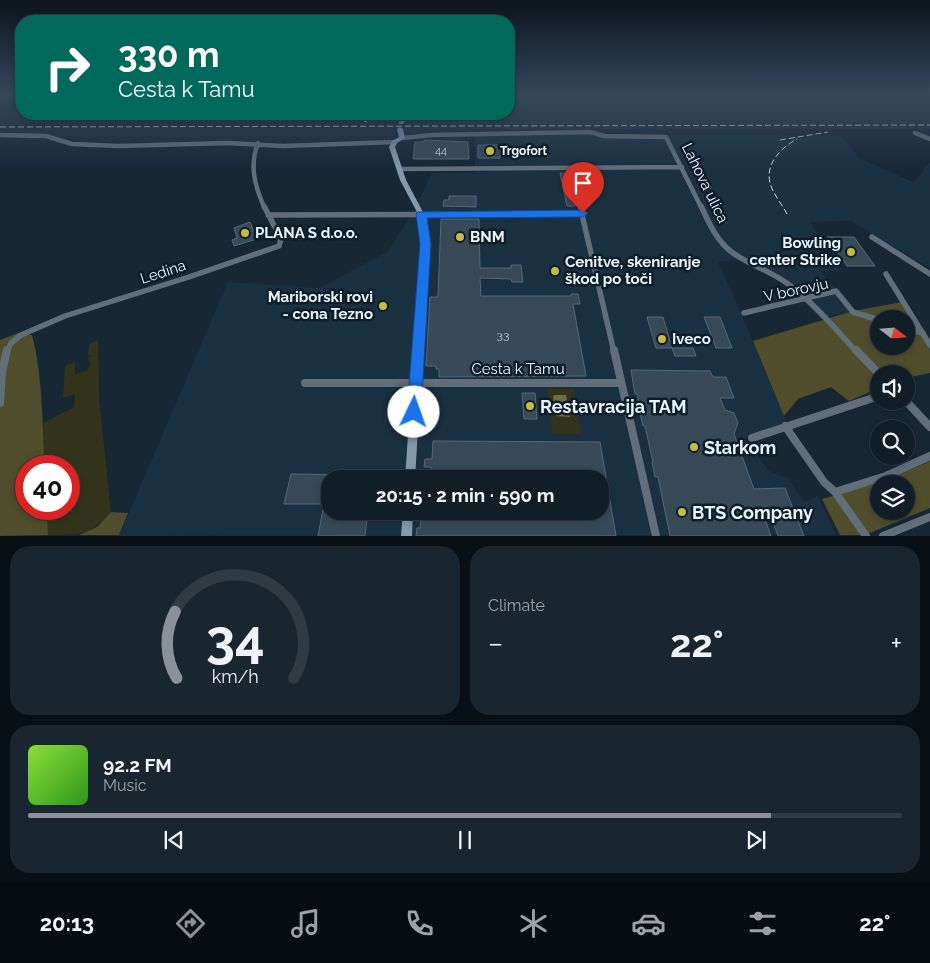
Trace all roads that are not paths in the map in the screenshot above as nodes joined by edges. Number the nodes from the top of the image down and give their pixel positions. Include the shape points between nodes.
1 (404, 120) edge
2 (915, 132) dead end
3 (0, 135) edge
4 (402, 138) junction
5 (930, 139) edge
6 (394, 142) junction
7 (258, 144) junction
8 (682, 168) junction
9 (399, 169) junction
10 (572, 169) junction
11 (422, 214) junction
12 (583, 214) junction
13 (268, 215) junction
14 (872, 237) dead end
15 (886, 274) dead end
16 (930, 274) edge
17 (806, 299) junction
18 (744, 313) dead end
19 (870, 317) edge
20 (915, 331) edge
21 (923, 332) junction
22 (930, 345) edge
23 (870, 365) edge
24 (416, 382) junction
25 (305, 383) dead end
26 (621, 383) junction
27 (870, 399) edge
28 (0, 403) edge
29 (914, 410) edge
30 (785, 426) junction
31 (930, 428) edge
32 (752, 438) dead end
33 (930, 456) edge
34 (411, 470) edge
35 (835, 492) junction
36 (930, 517) edge
37 (407, 520) edge
38 (406, 536) edge
39 (656, 536) edge
40 (866, 536) edge
41 (883, 536) edge

1 - 4 street via 400,126
2 - 5 street
3 - 7 street via 46,136 72,144 100,146
4 - 6 street
4 - 8 street, Lahova ulica via 590,132 607,136 664,136
6 - 7 street
6 - 9 street via 392,147
7 - 13 street, Ledina via 253,161 255,182
8 - 10 street
8 - 17 street, Lahova ulica via 722,243 737,256 788,282
9 - 10 street
9 - 11 street
10 - 12 street
11 - 12 street
11 - 13 street
11 - 24 street via 425,244
12 - 26 street
13 - 28 street, Ledina via 281,239 279,246 52,320 17,338 8,352
14 - 16 street
15 - 21 street
17 - 18 street, V borovju
17 - 19 street, V borovju via 836,291 853,312
17 - 23 street, Lahova ulica
20 - 21 street
21 - 22 street
24 - 25 street, Cesta k Tamu
24 - 26 street, Cesta k Tamu
24 - 34 street
26 - 39 street
27 - 30 street
29 - 31 street
30 - 32 street
30 - 35 street via 824,482
33 - 35 street via 886,476
35 - 40 street
36 - 41 street
37 - 38 street

